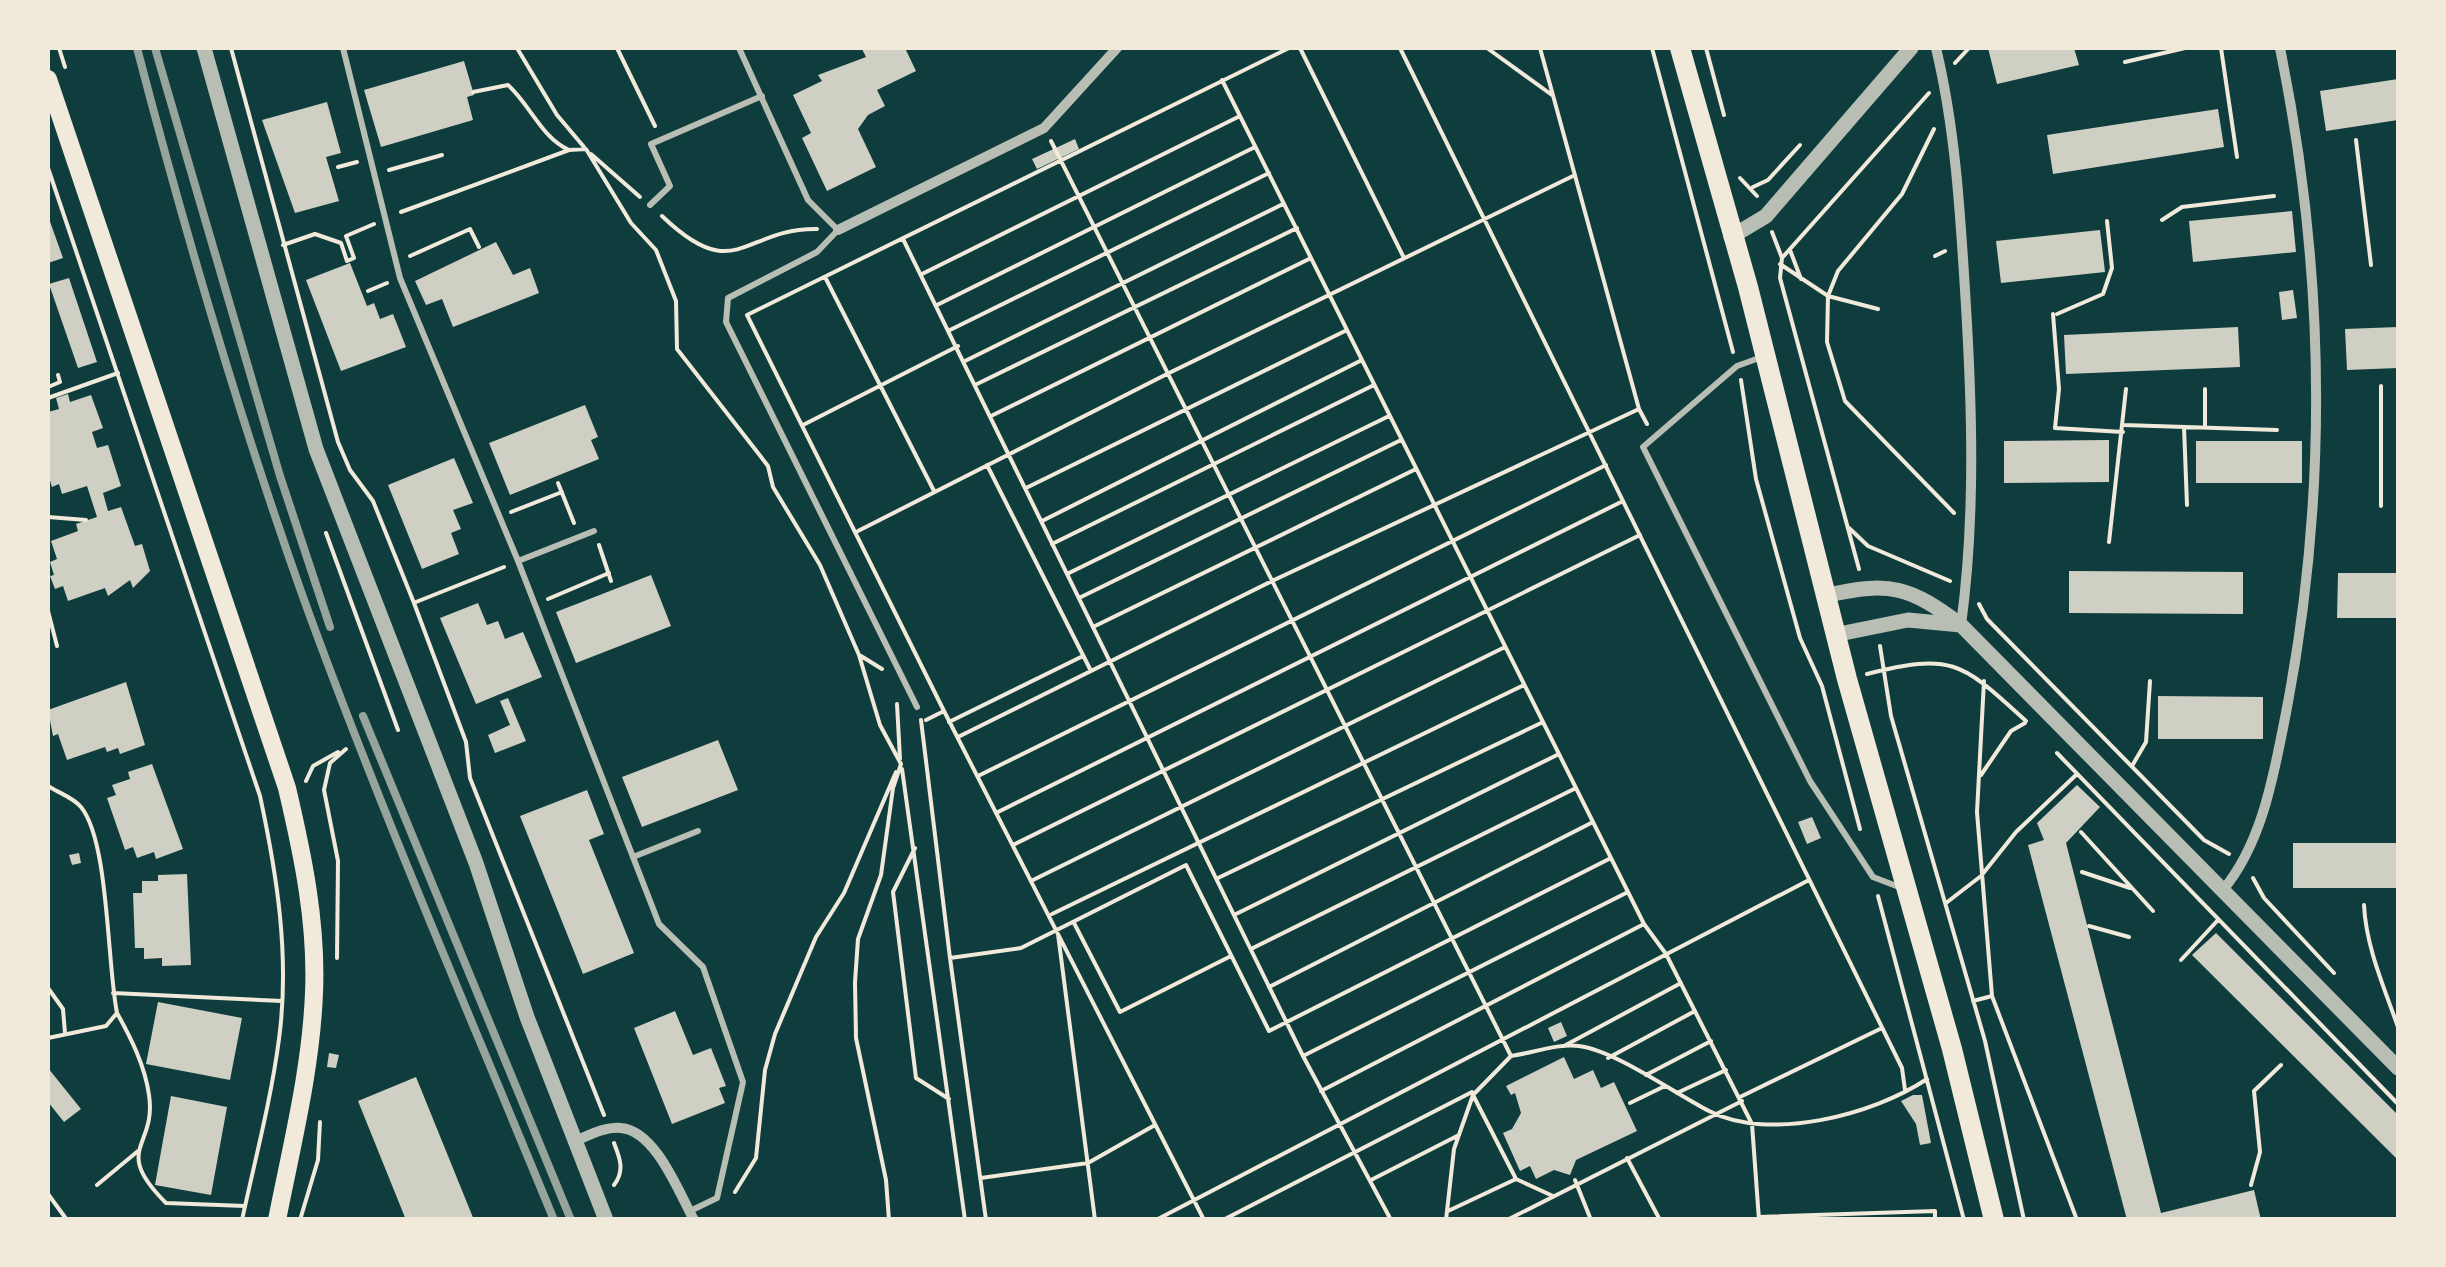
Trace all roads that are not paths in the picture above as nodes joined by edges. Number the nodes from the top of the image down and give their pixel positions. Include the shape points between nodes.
1 (204, 48) edge
2 (343, 48) edge
3 (739, 48) edge
4 (1117, 48) edge
5 (1680, 48) edge
6 (1912, 48) edge
7 (1936, 48) edge
8 (2280, 48) edge
9 (48, 79) edge
10 (762, 96) junction
11 (650, 205) dead end
12 (838, 230) junction
13 (1732, 237) junction
14 (1764, 356) junction
15 (594, 532) road end
16 (518, 561) junction
17 (1828, 595) junction
18 (1961, 625) junction
19 (1839, 634) junction
20 (917, 707) dead end
21 (698, 832) dead end
22 (633, 857) junction
23 (2223, 890) junction
24 (1908, 891) junction
25 (2398, 1068) edge
26 (574, 1141) junction
27 (692, 1216) edge
28 (277, 1220) edge
29 (606, 1220) edge
30 (1994, 1220) edge

1 - 26 street via 302,410
2 - 16 lane via 396,262
3 - 10 lane
4 - 12 street via 1044,128
5 - 13 main road
6 - 13 street via 1766,216
7 - 18 street via 1948,108 1970,363
8 - 23 street via 2313,273 2317,481 2299,643 2267,796 2242,867
9 - 28 main road via 288,788 306,865 314,995
10 - 11 lane via 651,144 670,186
10 - 12 lane via 808,200
12 - 20 lane via 816,252 728,298 726,322
13 - 14 main road
14 - 17 main road
14 - 24 lane via 1737,366 1643,447 1810,781 1873,877
15 - 16 lane
16 - 22 lane
17 - 18 street via 1891,586
17 - 19 main road
18 - 19 street via 1908,620
18 - 23 street
19 - 24 main road
21 - 22 lane
22 - 27 lane via 658,924 703,968 743,1082 718,1198
23 - 25 street
24 - 30 main road
26 - 27 street via 614,1128 632,1131 657,1156
26 - 29 street

